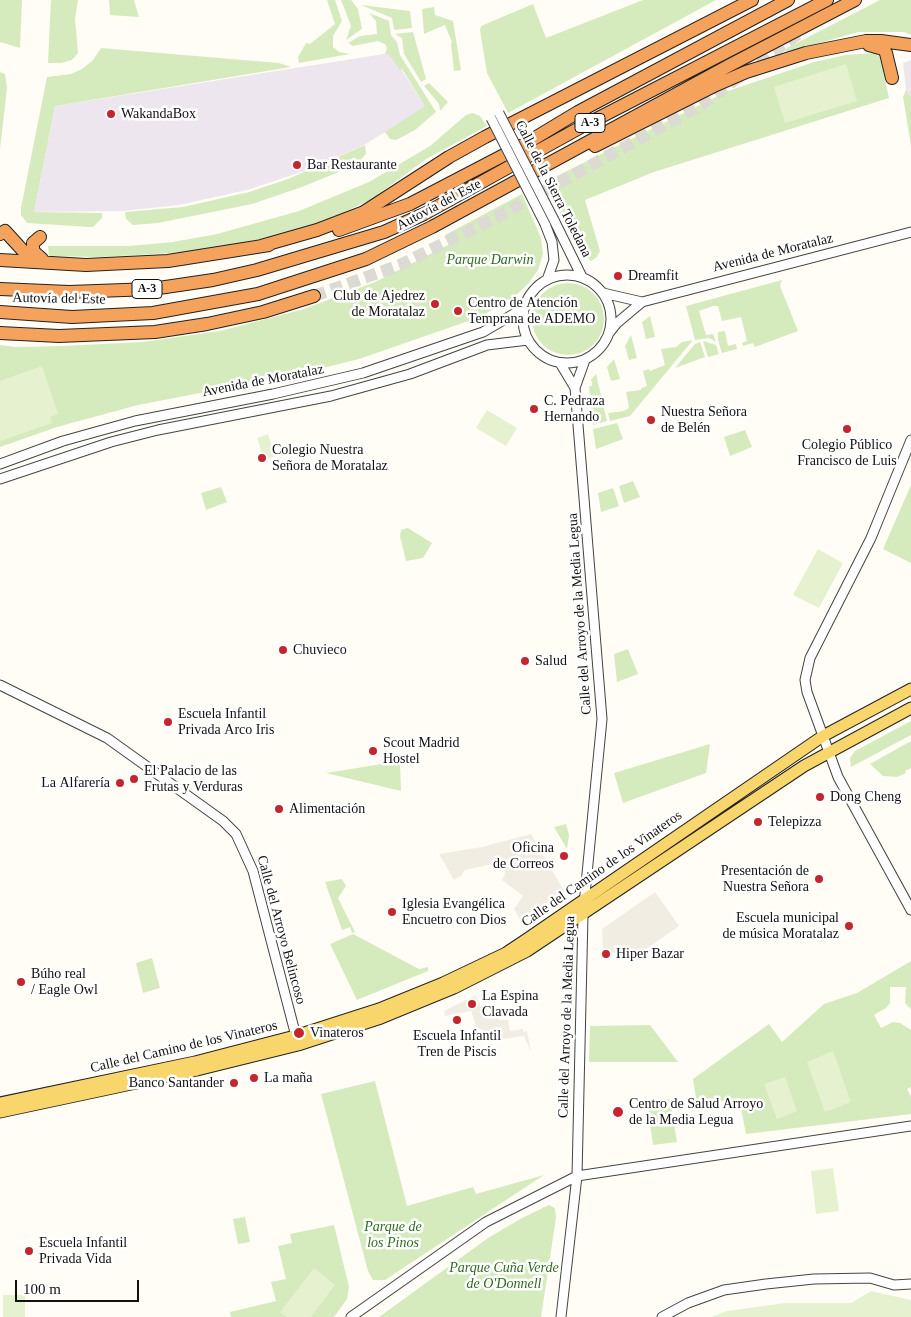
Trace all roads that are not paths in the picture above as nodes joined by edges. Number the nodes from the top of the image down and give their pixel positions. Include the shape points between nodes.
1 (745, 0) edge
2 (752, 0) edge
3 (762, 0) edge
4 (788, 0) edge
5 (826, 0) edge
6 (856, 0) edge
7 (724, 13) junction
8 (847, 43) junction
9 (911, 45) edge
10 (892, 78) dead end
11 (499, 113) dead end
12 (491, 118) dead end
13 (523, 118) junction
14 (527, 143) junction
15 (540, 168) junction
16 (911, 232) edge
17 (0, 234) edge
18 (40, 237) dead end
19 (351, 240) junction
20 (261, 246) junction
21 (0, 260) edge
22 (44, 260) junction
23 (86, 265) junction
24 (582, 277) junction
25 (547, 280) junction
26 (0, 288) edge
27 (603, 294) junction
28 (314, 296) tunnel mouth
29 (642, 302) junction
30 (524, 308) junction
31 (2, 314) edge
32 (0, 333) edge
33 (609, 333) junction
34 (528, 340) junction
35 (584, 360) junction
36 (560, 363) junction
37 (575, 388) junction
38 (911, 440) edge
39 (0, 464) edge
40 (0, 479) edge
41 (0, 684) edge
42 (911, 689) edge
43 (911, 708) edge
44 (823, 736) junction
45 (828, 752) junction
46 (584, 901) junction
47 (911, 910) edge
48 (583, 915) junction
49 (297, 1041) junction
50 (0, 1103) edge
51 (0, 1112) edge
52 (911, 1126) edge
53 (577, 1176) junction
54 (911, 1284) edge
55 (351, 1317) edge
56 (561, 1317) edge
57 (662, 1317) edge

1 - 7 highway
2 - 7 highway
3 - 13 highway
4 - 14 highway via 578,112
5 - 19 highway, Autovía del Este / A-3 via 583,126 424,214 384,232
6 - 15 highway, Autovía del Este / A-3
7 - 13 highway
8 - 9 highway via 880,41
8 - 10 highway via 883,49
8 - 15 highway via 746,72 610,140
11 - 24 street, Calle de la Sierra Toledana, bridge
12 - 25 street, Calle de la Sierra Toledana, bridge via 552,242 554,260
13 - 20 highway via 449,157 364,212 318,230
14 - 19 highway via 462,183
14 - 20 highway via 410,204 363,223 292,242
15 - 31 highway, Autovía del Este / A-3 via 366,259 258,294 153,313 72,317
16 - 29 street, Avenida de Moratalaz
17 - 22 highway via 5,231 26,254
18 - 22 highway via 34,243 33,251
19 - 26 highway, Autovía del Este / A-3 via 257,270 152,289 69,292
20 - 23 highway via 168,262
21 - 23 highway
22 - 23 highway
24 - 25 street via 570,275
24 - 27 street
25 - 30 street via 529,296
27 - 29 street, Avenida de Moratalaz
27 - 33 street via 610,312
28 - 32 highway via 263,312 155,332 59,336
29 - 33 street, Avenida de Moratalaz
30 - 34 street
30 - 39 street, Avenida de Moratalaz via 483,332 363,373 135,420
33 - 35 street via 604,344
34 - 36 street via 541,355
34 - 40 street, Avenida de Moratalaz via 487,345 410,374 332,396 111,442
35 - 36 street
35 - 37 street, Calle del Arroyo de la Media Legua
36 - 37 street, Calle del Arroyo de la Media Legua
37 - 46 street, Calle del Arroyo de la Media Legua via 602,696
38 - 44 street via 872,538 806,668 807,692
41 - 49 street, Calle del Arroyo Belincoso via 107,738 223,821 236,834 253,871
42 - 44 main road, Calle del Camino de los Vinateros
43 - 45 main road, Calle del Camino de los Vinateros
44 - 45 street
44 - 46 main road, Calle del Camino de los Vinateros
45 - 47 street via 838,777
45 - 48 main road, Calle del Camino de los Vinateros
46 - 48 street, Calle del Arroyo de la Media Legua
46 - 49 main road, Calle del Camino de los Vinateros via 506,953
48 - 49 main road, Calle del Camino de los Vinateros via 527,951 454,988 381,1018
48 - 53 street, Calle del Arroyo de la Media Legua
49 - 50 main road, Calle del Camino de los Vinateros
49 - 51 main road, Calle del Camino de los Vinateros via 197,1070
52 - 53 street
53 - 55 street via 486,1222
53 - 56 street, Calle del Arroyo de la Media Legua
54 - 57 street via 894,1285 870,1278 766,1284 724,1290

